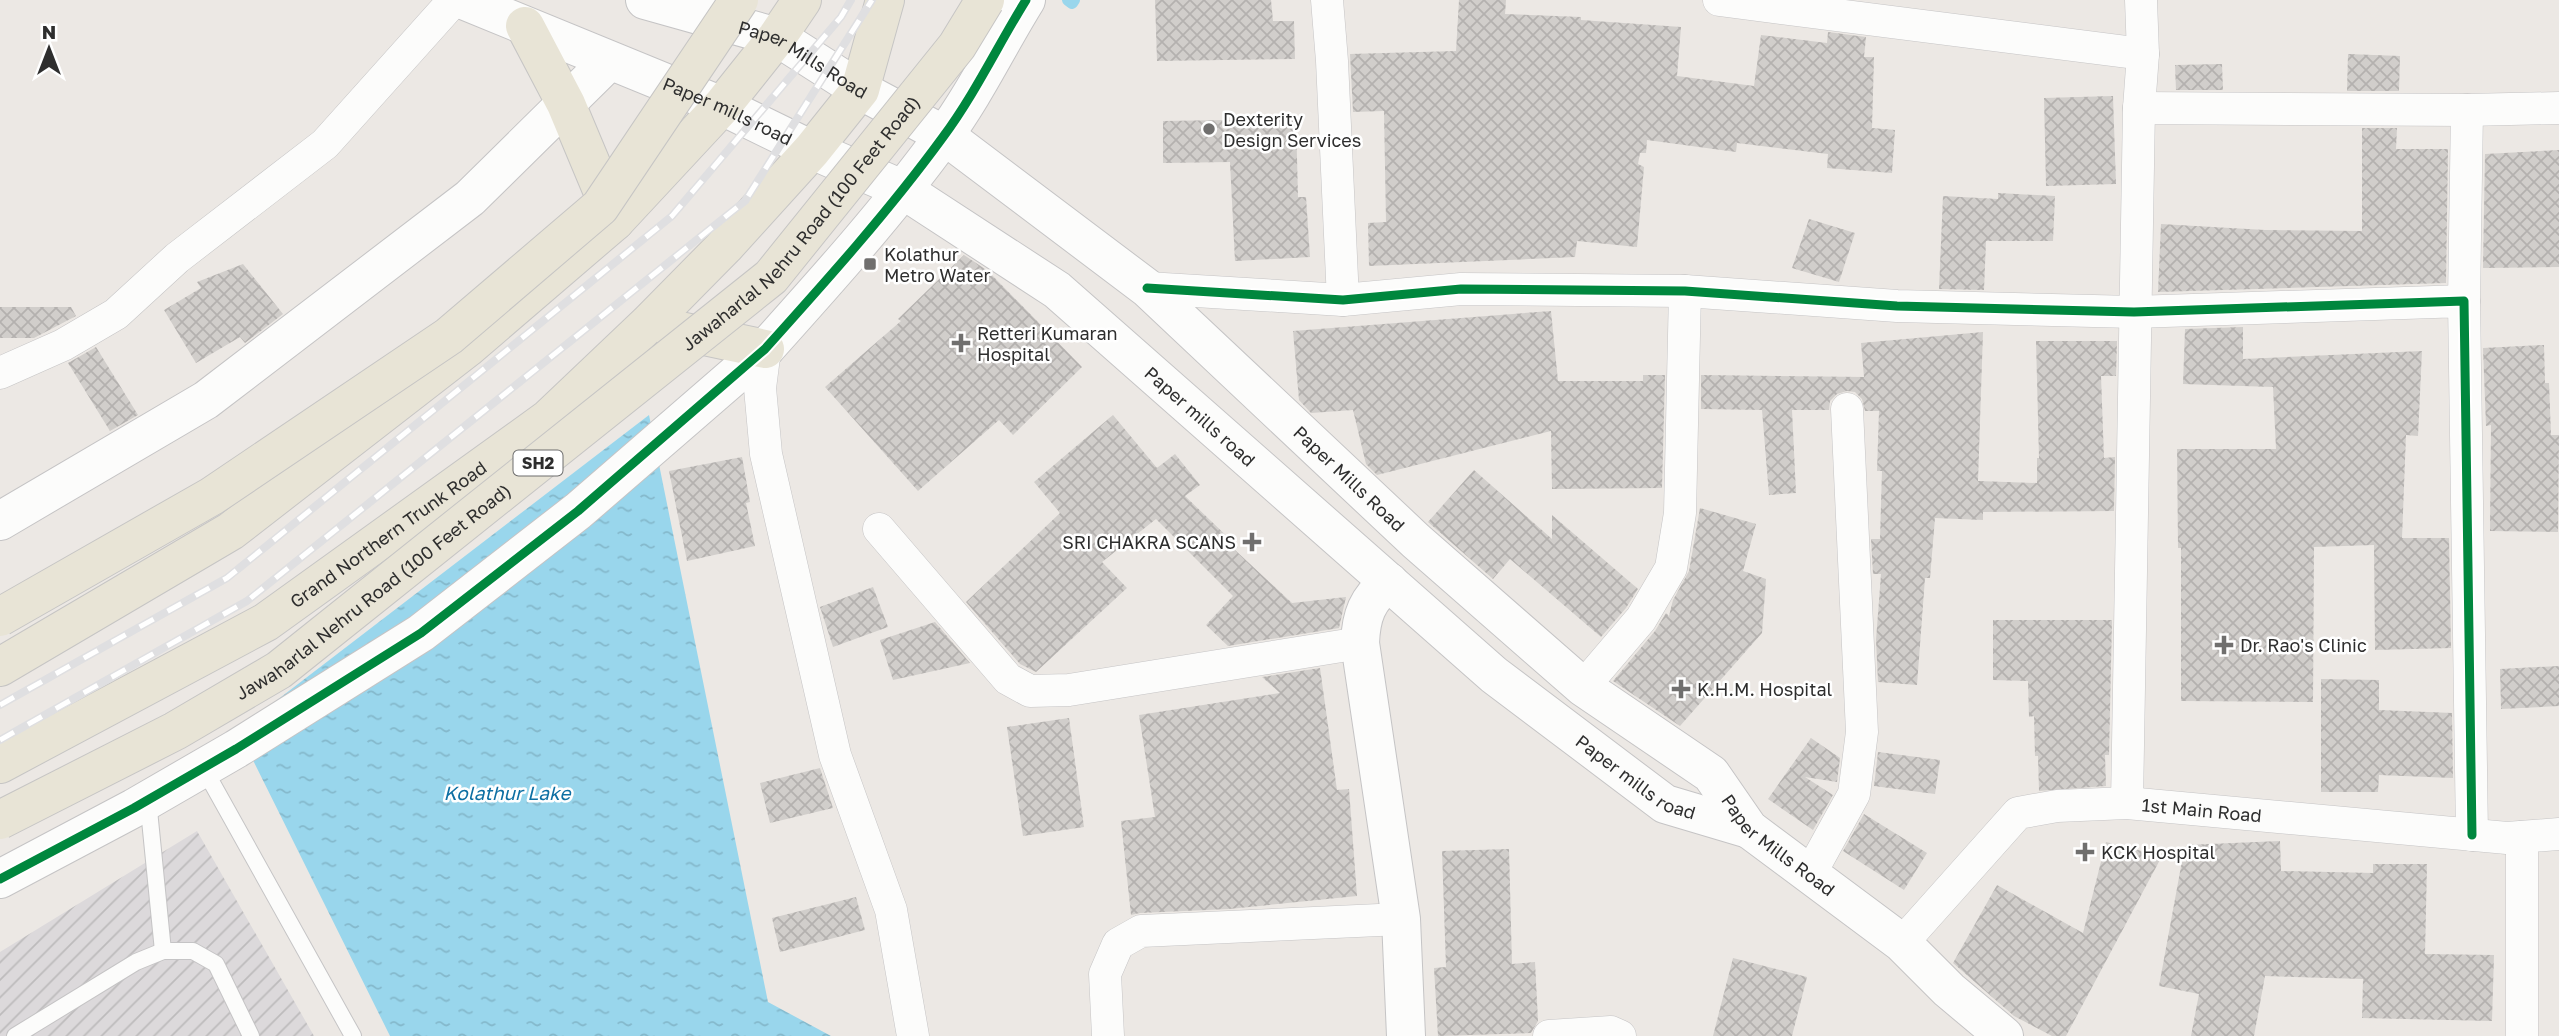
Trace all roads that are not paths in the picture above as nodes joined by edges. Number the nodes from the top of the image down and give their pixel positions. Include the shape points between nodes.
1 (454, 0) edge
2 (463, 0) edge
3 (739, 0) edge
4 (802, 0) edge
5 (885, 0) edge
6 (985, 0) edge
7 (1026, 0) edge
8 (1327, 0) edge
9 (1719, 0) edge
10 (2141, 0) edge
11 (658, 2) edge
12 (525, 26) junction
13 (777, 37) junction
14 (2143, 54) junction
15 (609, 61) junction
16 (860, 90) junction
17 (566, 104) junction
18 (722, 106) junction
19 (2139, 108) junction
20 (2559, 108) edge
21 (2467, 110) junction
22 (944, 135) junction
23 (812, 150) junction
24 (902, 189) junction
25 (615, 221) junction
26 (1147, 288) junction
27 (1685, 291) junction
28 (1343, 300) junction
29 (2464, 301) junction
30 (2134, 312) junction
31 (648, 324) junction
32 (765, 349) junction
33 (0, 373) edge
34 (1847, 409) dead end
35 (0, 521) edge
36 (879, 529) dead end
37 (1389, 582) junction
38 (0, 617) edge
39 (1360, 643) junction
40 (0, 667) edge
41 (1583, 687) junction
42 (0, 764) edge
43 (203, 768) junction
44 (148, 800) junction
45 (2127, 803) junction
46 (0, 820) edge
47 (1749, 829) junction
48 (2559, 834) edge
49 (2472, 835) junction
50 (2522, 837) junction
51 (1810, 874) junction
52 (0, 879) edge
53 (1401, 919) junction
54 (1902, 943) junction
55 (163, 951) junction
56 (15, 1036) edge
57 (250, 1036) edge
58 (353, 1036) edge
59 (913, 1036) edge
60 (1108, 1036) edge
61 (1406, 1036) edge
62 (1549, 1036) edge
63 (1620, 1036) edge
64 (2004, 1036) edge
65 (2522, 1036) edge

1 - 33 street via 325,144 177,258 116,314 63,345
2 - 12 main road, Paper mills road
3 - 38 main road, bridge via 600,207 449,337 212,496
4 - 13 main road
5 - 16 main road, Grand Northern Trunk Road
6 - 46 main road, Jawaharlal Nehru Road (100 Feet Road) / SH2, bridge via 957,46 771,277 279,670 175,731
7 - 22 main road
8 - 28 street
9 - 14 street
10 - 14 street
11 - 13 main road, Paper Mills Road
12 - 15 main road, Paper mills road
12 - 17 main road
13 - 16 main road, Paper Mills Road
13 - 18 main road
14 - 19 street
15 - 17 main road
15 - 18 main road, Paper mills road
16 - 22 main road, Paper Mills Road
16 - 23 main road, Grand Northern Trunk Road
17 - 25 main road
17 - 35 main road via 470,198 206,400
18 - 23 main road, Paper mills road
18 - 25 main road
19 - 21 street
19 - 30 street
20 - 21 street
21 - 29 street
22 - 24 main road
22 - 26 main road, Paper Mills Road
23 - 24 main road, Paper mills road
23 - 31 main road, Grand Northern Trunk Road
24 - 32 main road
24 - 37 main road, Paper mills road via 1057,290
25 - 40 main road via 467,348 230,531
26 - 28 street
26 - 41 main road, Paper Mills Road via 1416,541
27 - 28 street via 1461,289
27 - 30 street via 1897,306
27 - 41 street via 1680,513 1671,568 1641,619
29 - 30 street
29 - 49 street
30 - 45 street
31 - 32 main road
31 - 42 main road, Grand Northern Trunk Road via 548,419 266,622
32 - 43 main road via 578,511 421,633
32 - 59 street via 760,388 766,454 835,755 891,910
34 - 51 street via 1862,732 1854,794
36 - 39 street via 1008,679 1030,691 1069,690
37 - 39 main road via 1366,605
37 - 47 main road, Paper mills road via 1494,674 1665,804
39 - 53 main road
41 - 47 main road, Paper Mills Road via 1711,775
43 - 44 main road
43 - 58 lane
44 - 52 main road
44 - 55 lane
45 - 49 street, 1st Main Road
45 - 54 street, 1st Main Road via 2018,813
47 - 51 main road, Paper Mills Road
48 - 50 street, 1st Main Road
49 - 50 street, 1st Main Road
50 - 65 street
51 - 54 main road, Paper Mills Road
53 - 60 street via 1141,931 1118,944 1105,974
53 - 61 main road
54 - 64 main road, Paper Mills Road
55 - 56 lane via 136,962
55 - 57 lane via 193,951 216,964
62 - 63 street via 1611,1032

